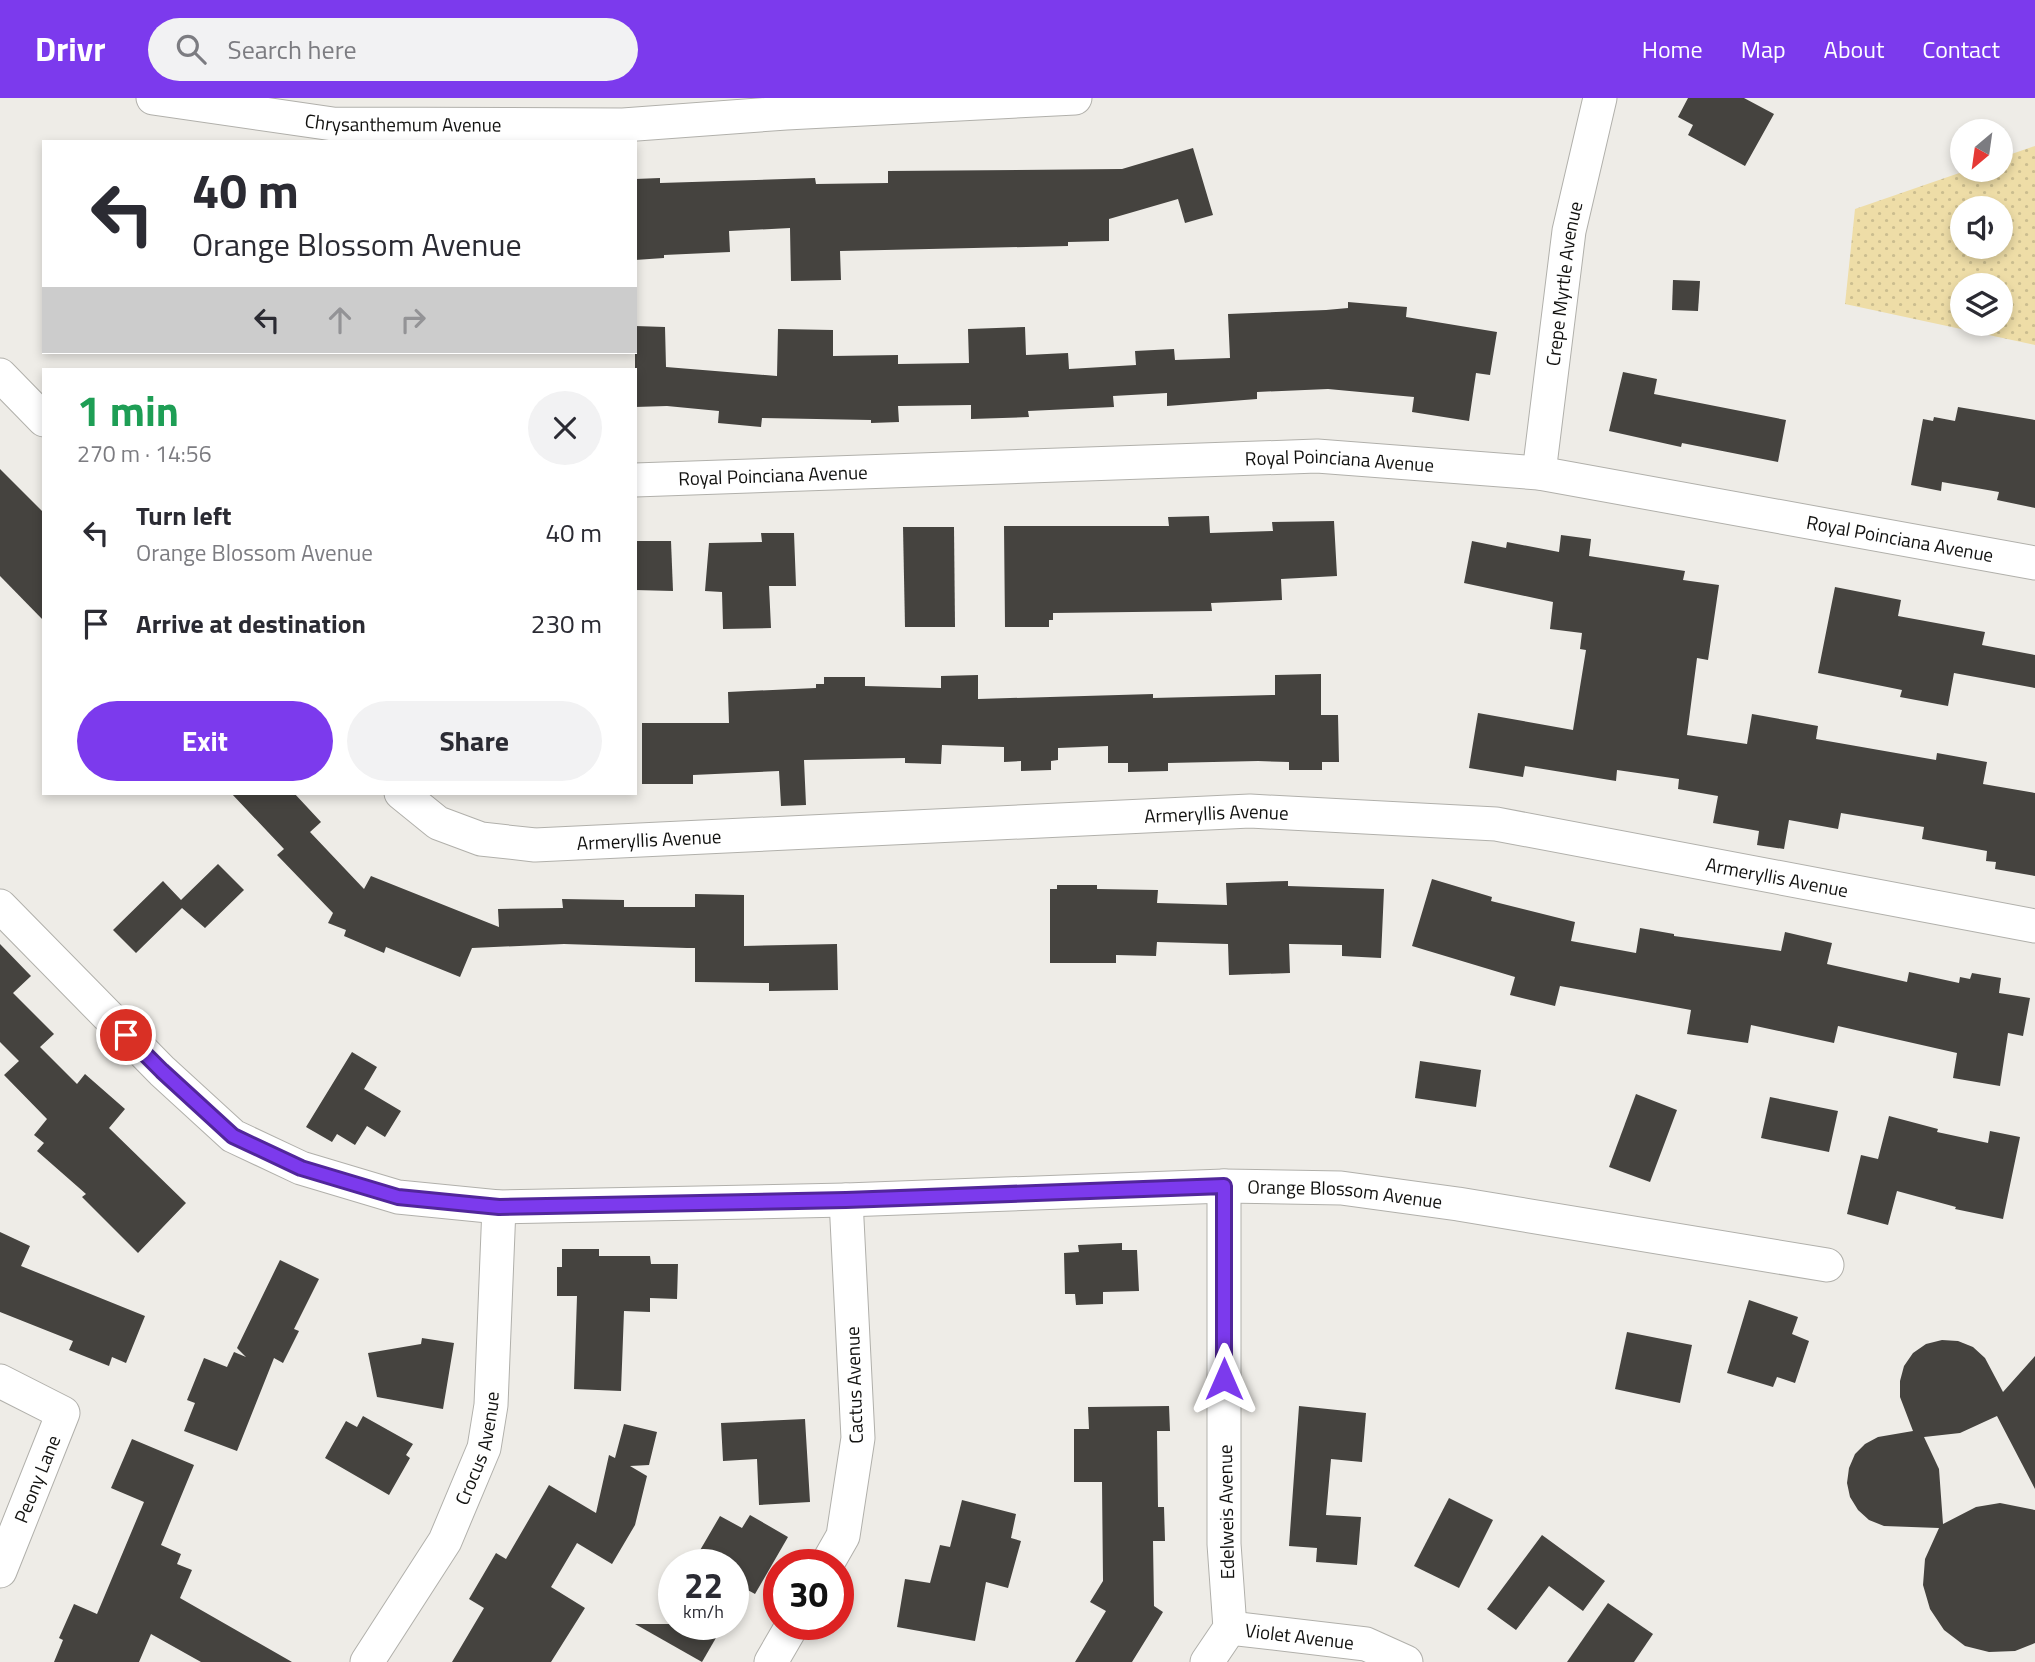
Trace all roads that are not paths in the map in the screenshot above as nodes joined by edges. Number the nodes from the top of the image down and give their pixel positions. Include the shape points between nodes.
1 (153, 98) edge
2 (1075, 98) edge
3 (1600, 98) edge
4 (0, 374) edge
5 (42, 418) edge
6 (1539, 473) junction
7 (637, 480) edge
8 (2035, 563) edge
9 (403, 795) edge
10 (0, 906) edge
11 (2035, 926) edge
12 (1224, 1186) junction
13 (846, 1200) junction
14 (499, 1207) junction
15 (1827, 1265) dead end
16 (0, 1381) edge
17 (836, 1549) edge
18 (0, 1571) edge
19 (1230, 1628) junction
20 (784, 1640) edge
21 (367, 1662) edge
22 (771, 1662) edge
23 (1207, 1662) edge
24 (1406, 1662) edge

1 - 2 street, Chrysanthemum Avenue via 333,124 623,125
3 - 6 street, Crepe Myrtle Avenue via 1569,231
4 - 5 street
6 - 7 street, Royal Poinciana Avenue via 1317,456
6 - 8 street, Royal Poinciana Avenue
9 - 11 street, Armeryllis Avenue via 438,823 481,839 535,845 1250,811 1496,824
10 - 14 street, Orange Blossom Avenue via 162,1071 233,1136 301,1168 398,1197
12 - 13 street, Orange Blossom Avenue
12 - 15 street, Orange Blossom Avenue via 1341,1188
12 - 19 street, Edelweis Avenue via 1224,1544
13 - 14 street, Orange Blossom Avenue
13 - 17 street, Cactus Avenue via 858,1438 843,1536
14 - 21 street, Crocus Avenue via 491,1405 484,1448 445,1541
16 - 18 street, Peony Lane via 63,1413
19 - 23 street
19 - 24 street, Violet Avenue via 1366,1644
20 - 22 street

